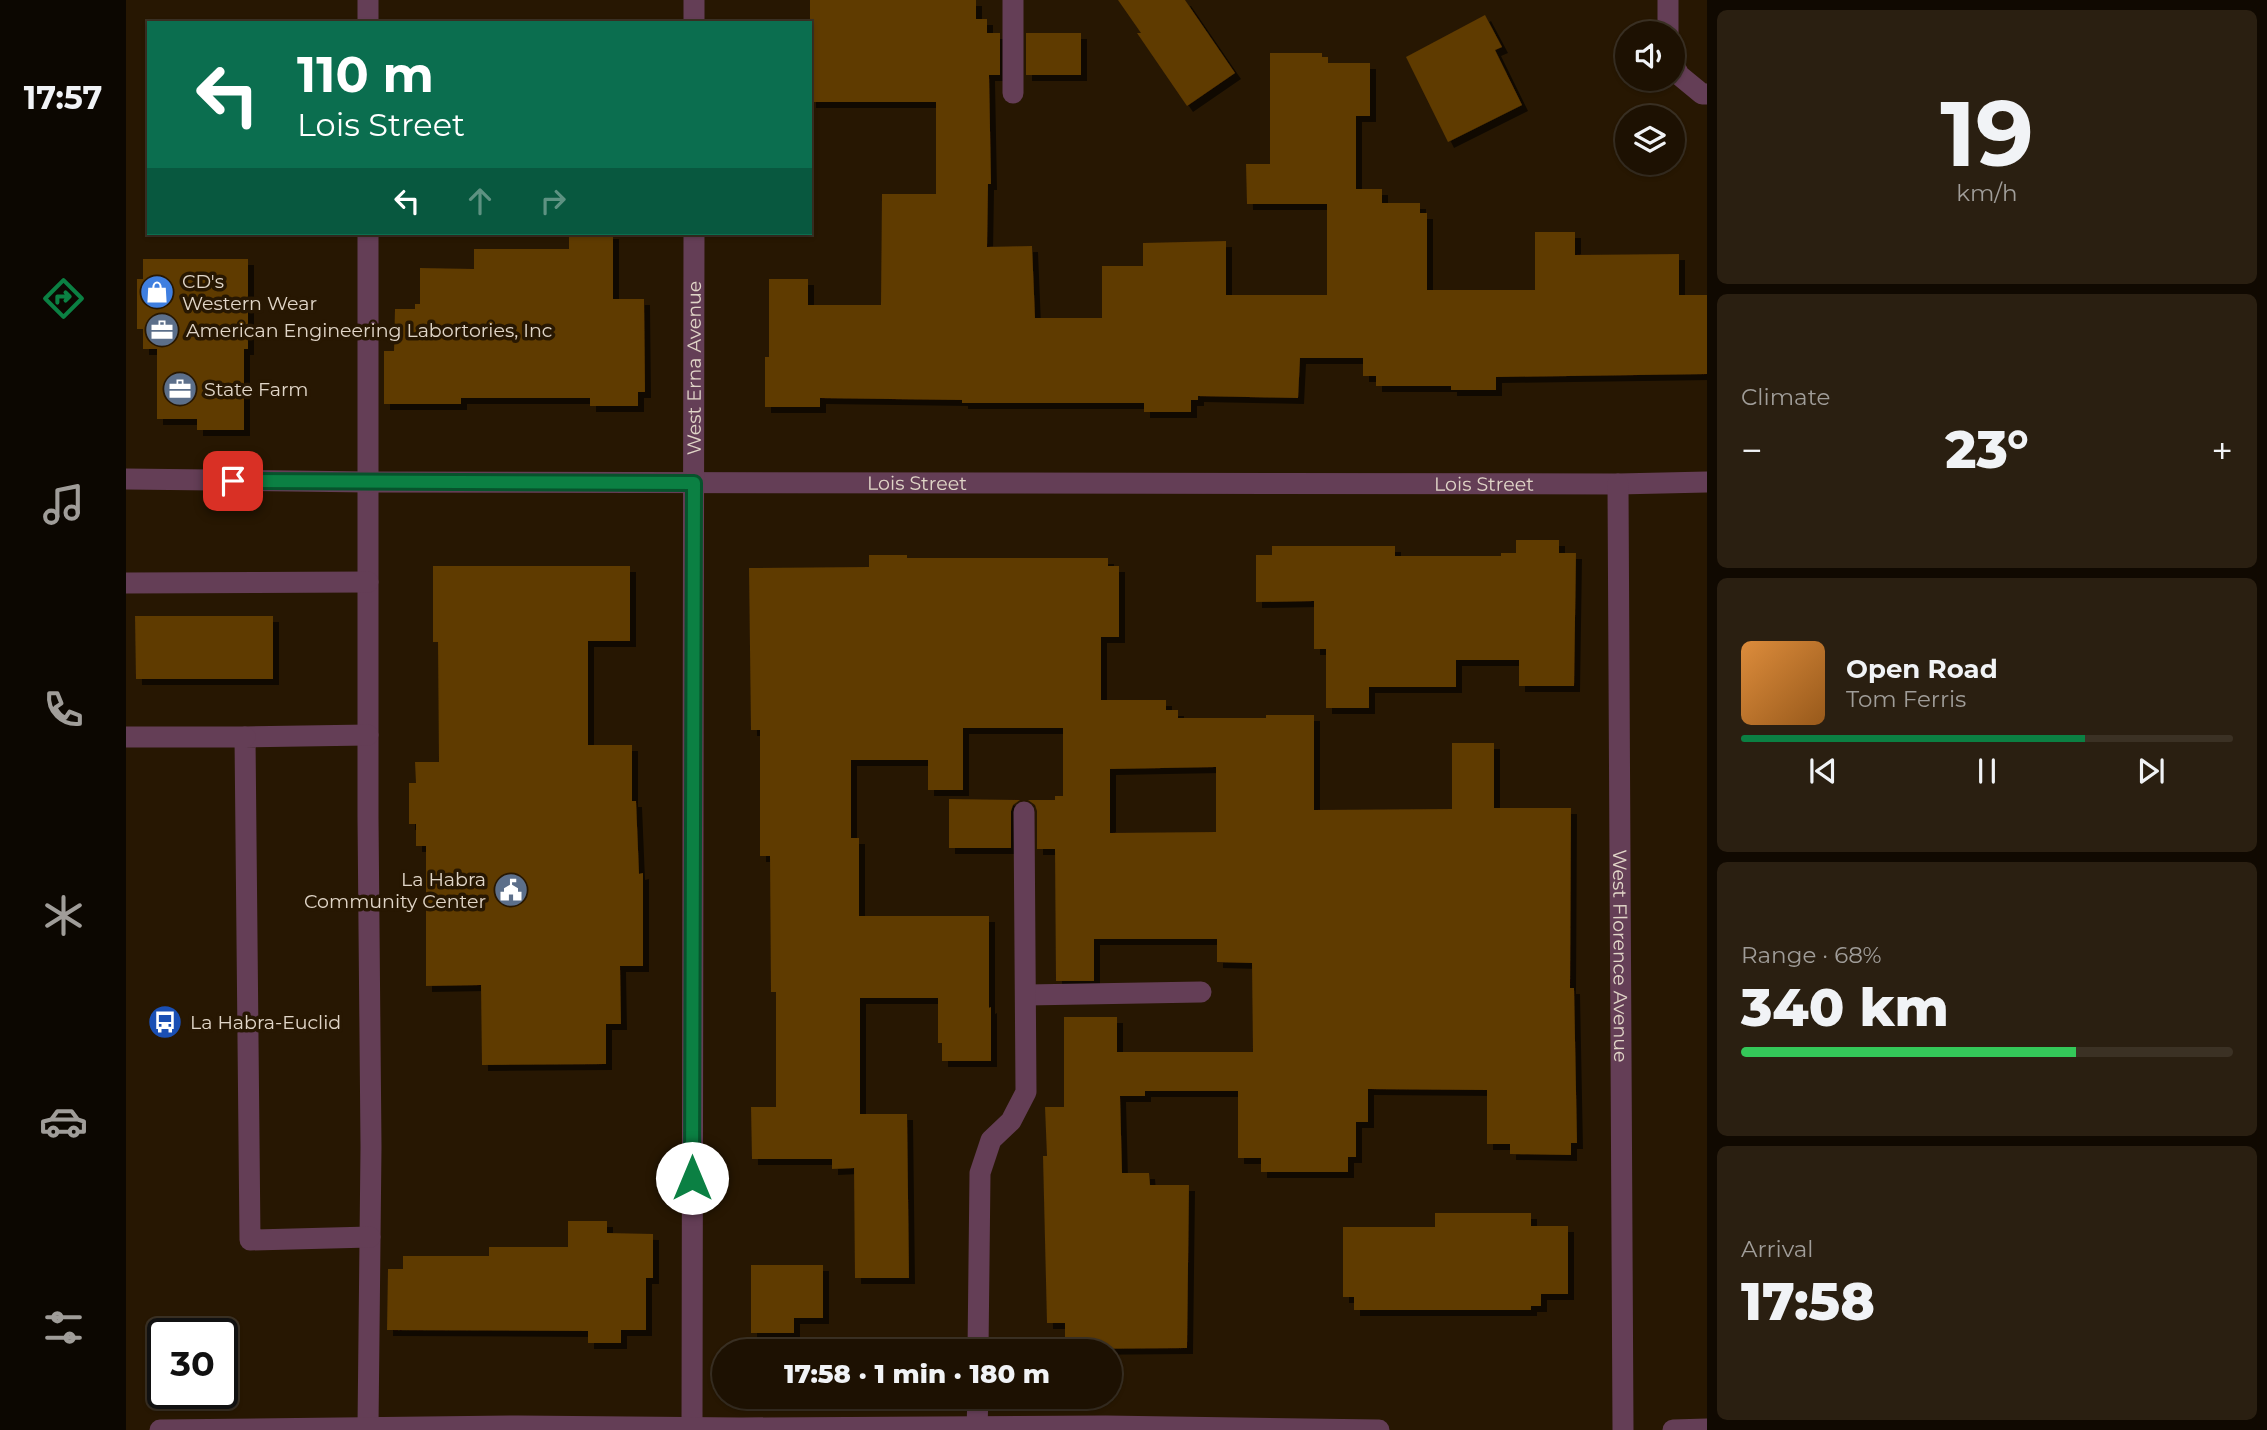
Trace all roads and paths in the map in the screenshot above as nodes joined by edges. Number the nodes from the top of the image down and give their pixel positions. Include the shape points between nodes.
1 (368, 0) edge
2 (694, 0) edge
3 (1013, 0) edge
4 (1668, 0) edge
5 (368, 21) edge
6 (694, 21) edge
7 (1668, 21) edge
8 (1685, 80) edge
9 (1013, 93) dead end
10 (1707, 94) edge
11 (368, 235) edge
12 (694, 235) edge
13 (126, 479) edge
14 (368, 482) junction
15 (1707, 482) edge
16 (694, 483) junction
17 (1618, 484) junction
18 (368, 582) junction
19 (126, 583) edge
20 (368, 736) junction
21 (126, 737) edge
22 (245, 737) junction
23 (1024, 812) dead end
24 (1201, 992) dead end
25 (1026, 995) junction
26 (370, 1237) junction
27 (978, 1339) edge
28 (978, 1409) edge
29 (368, 1427) junction
30 (692, 1427) junction
31 (977, 1428) edge
32 (1707, 1429) edge
33 (160, 1430) edge
34 (1379, 1430) edge
35 (1622, 1430) edge
36 (1673, 1430) edge

1 - 5 street
2 - 6 street
3 - 9 street
4 - 7 street
8 - 10 street
11 - 14 street
12 - 16 street, West Erna Avenue
13 - 14 street, Lois Street
14 - 16 street, Lois Street
14 - 18 street
15 - 17 street, Lois Street
16 - 17 street, Lois Street
16 - 30 street, West Erna Avenue
17 - 35 street, West Florence Avenue
18 - 19 street
18 - 20 street
20 - 22 street
20 - 26 street
21 - 22 street
22 - 26 street via 250,1240
23 - 25 street
24 - 25 street
25 - 27 street via 1026,1092 1011,1121 990,1140 980,1173
26 - 29 street
28 - 31 street
29 - 30 street
29 - 33 street
30 - 31 street
31 - 34 street
32 - 36 street

